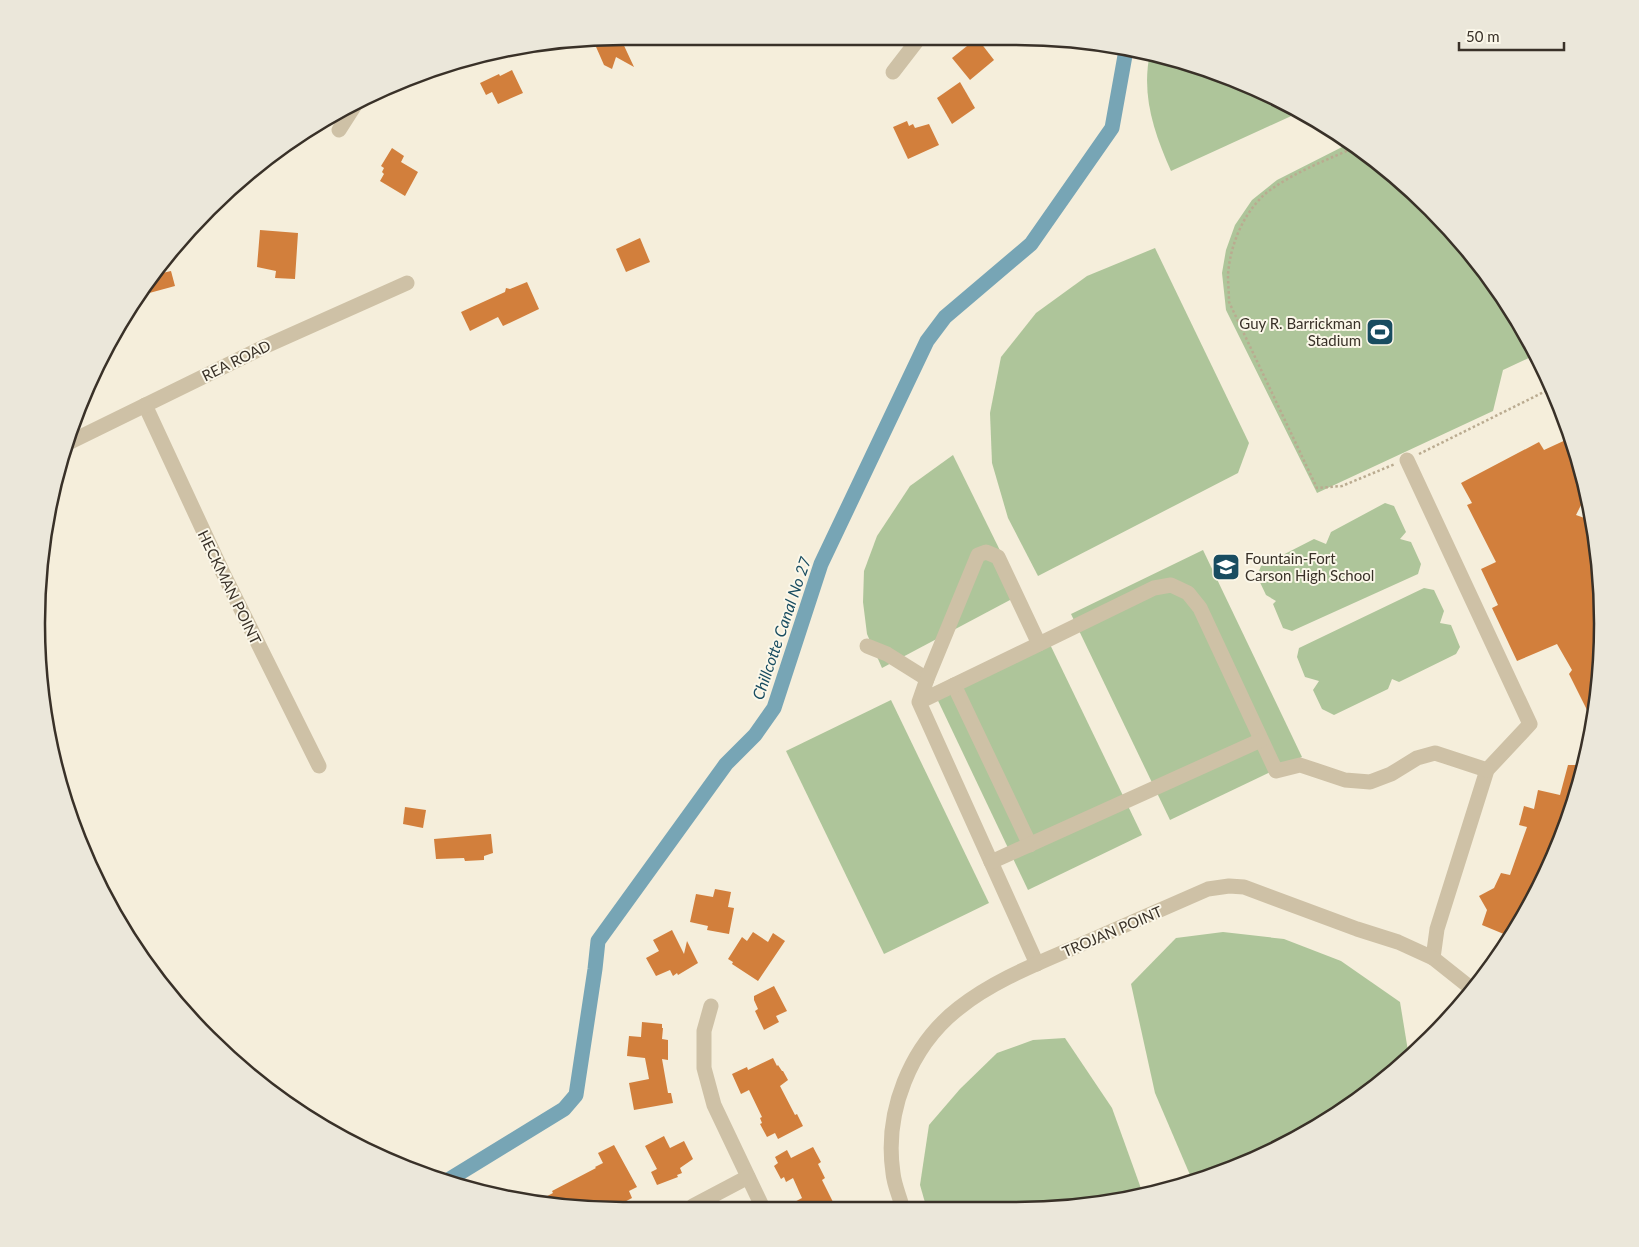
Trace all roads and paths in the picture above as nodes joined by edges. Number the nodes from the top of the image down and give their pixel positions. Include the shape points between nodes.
1 (914, 45) edge
2 (893, 72) dead end
3 (348, 115) edge
4 (339, 130) dead end
5 (1348, 150) edge
6 (407, 283) dead end
7 (1545, 391) edge
8 (145, 405) junction
9 (76, 438) edge
10 (1407, 460) junction
11 (1039, 644) junction
12 (867, 646) dead end
13 (926, 679) junction
14 (954, 685) junction
15 (920, 702) junction
16 (1261, 740) junction
17 (319, 766) dead end
18 (1488, 770) junction
19 (1030, 844) junction
20 (991, 862) junction
21 (1433, 958) junction
22 (1037, 964) junction
23 (1467, 985) edge
24 (711, 1006) dead end
25 (748, 1177) junction
26 (701, 1202) edge
27 (760, 1202) edge
28 (901, 1202) edge

1 - 2 street
3 - 4 street
5 - 10 path via 1272,188 1253,206 1240,227 1232,250 1228,274 1229,302 1318,488 1342,486
6 - 8 street, REA ROAD
7 - 10 path
8 - 9 street, REA ROAD
8 - 17 street, HECKMAN POINT via 222,571
10 - 18 street via 1530,724
11 - 13 street via 998,557 986,552 978,555
11 - 14 street
11 - 16 street via 1154,588 1171,585 1188,593 1200,608
12 - 13 street
13 - 15 street
14 - 15 street
14 - 19 street
15 - 20 street
16 - 18 street via 1276,771 1300,765 1345,780 1370,782 1392,774 1417,758 1435,753
16 - 19 street
18 - 21 street via 1437,930
19 - 20 street
20 - 22 street
21 - 22 street, TROJAN POINT via 1398,942 1244,887 1229,886 1208,889
21 - 23 street, TROJAN POINT
22 - 28 street, TROJAN POINT via 987,988 958,1008 932,1033 917,1055 900,1091 892,1130 893,1174
24 - 25 street via 704,1031 704,1068 714,1104
25 - 26 street
25 - 27 street

